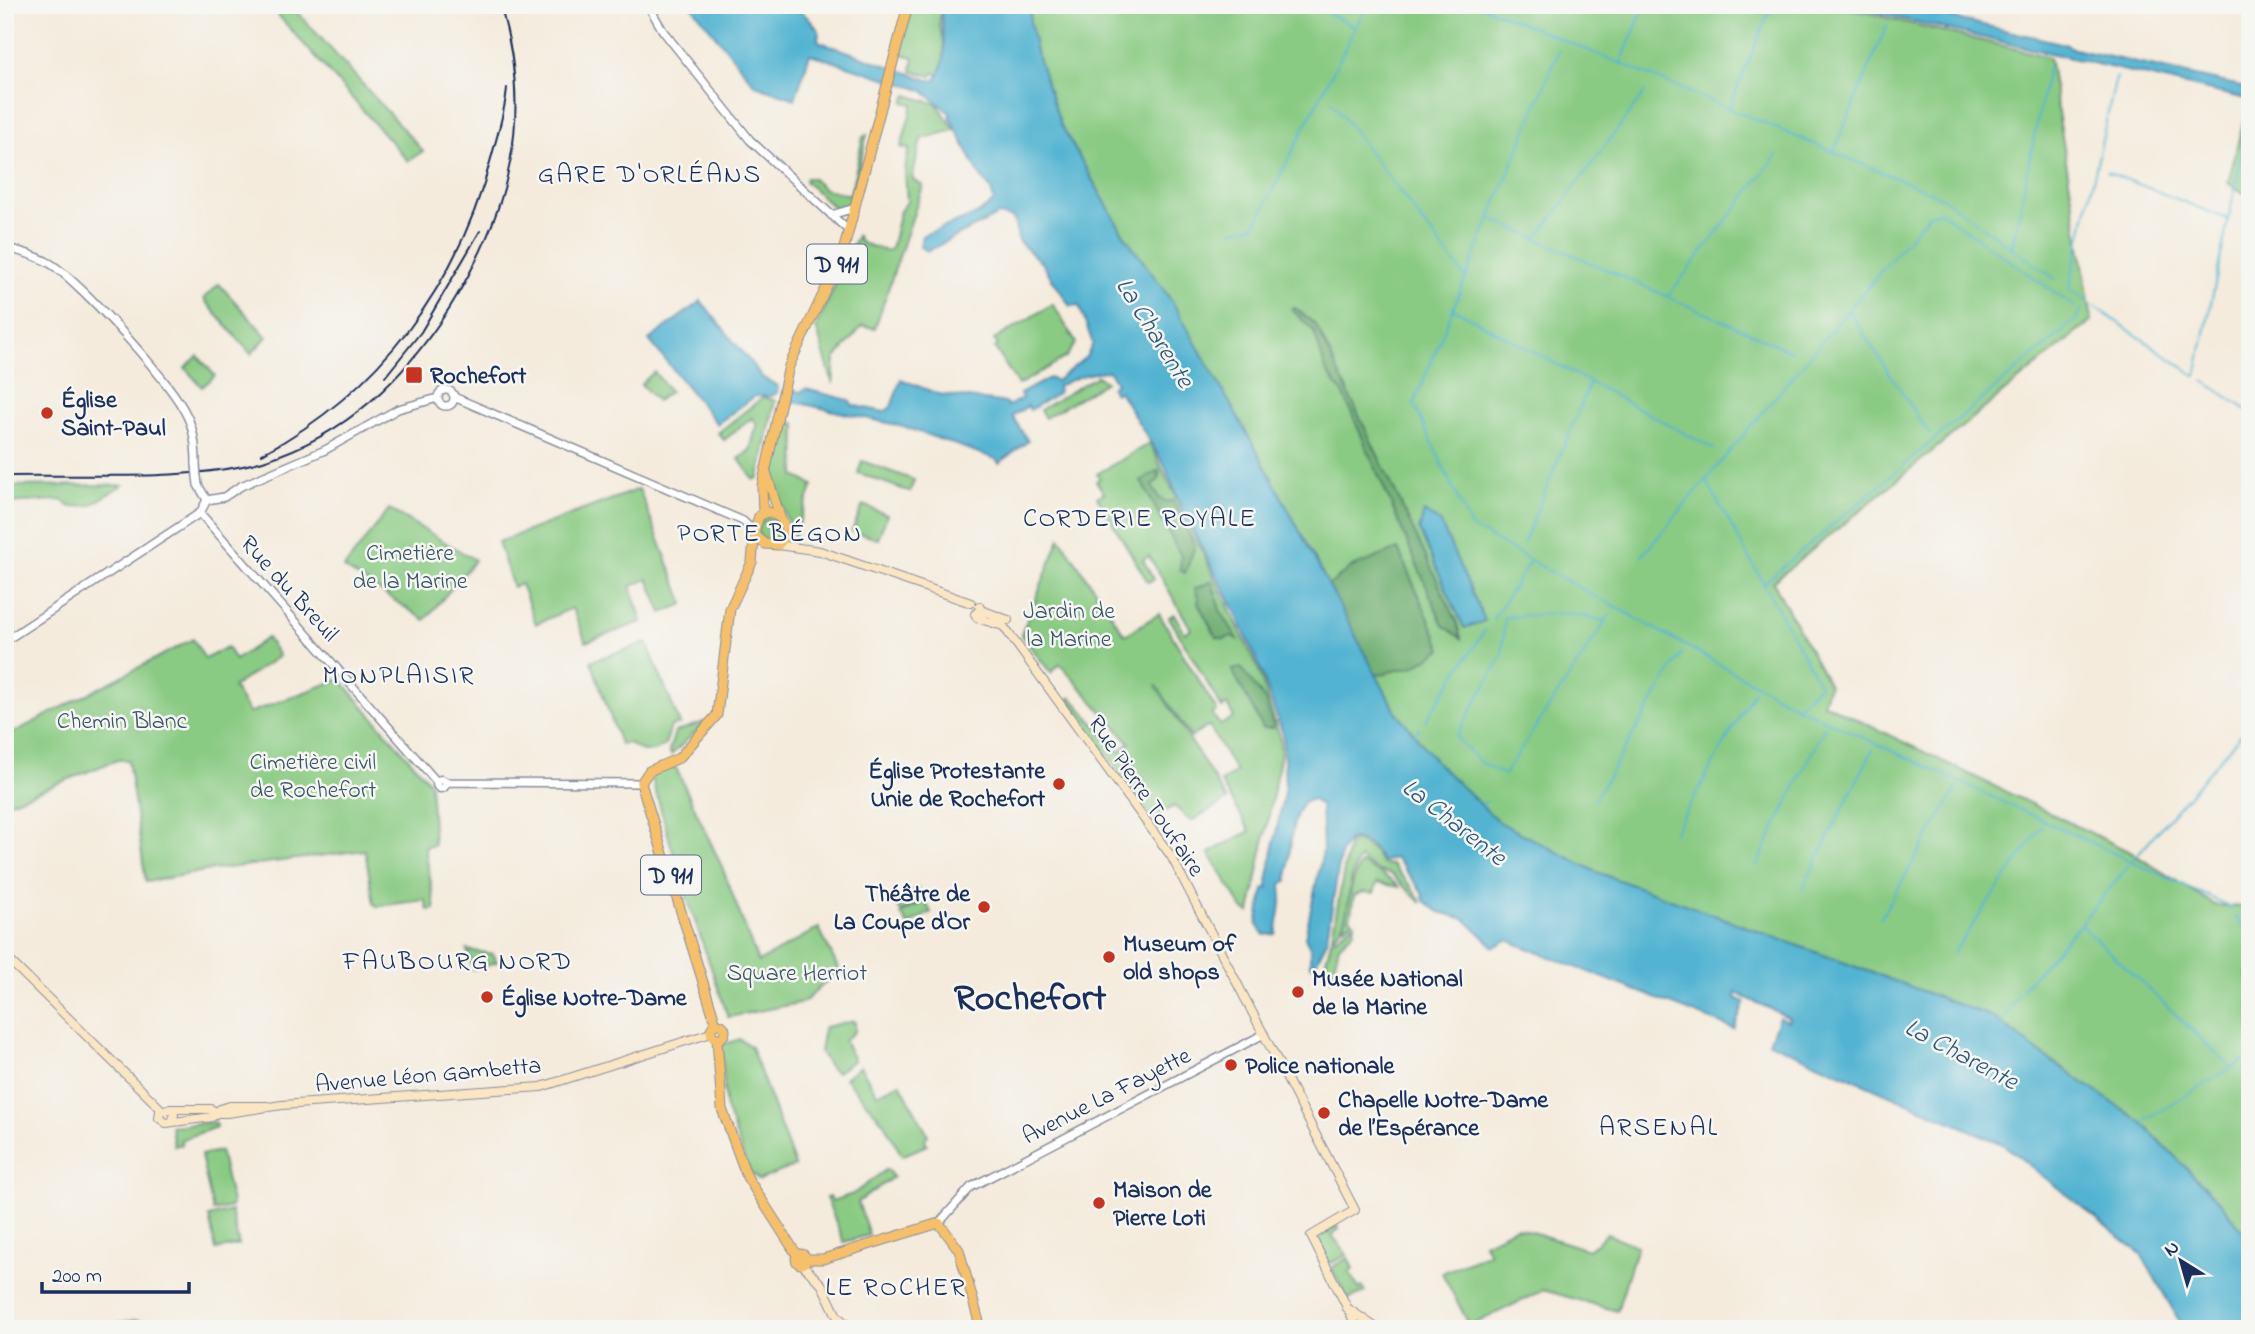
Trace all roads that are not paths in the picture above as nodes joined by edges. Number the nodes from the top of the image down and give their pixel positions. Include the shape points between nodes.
1 (648, 5) edge
2 (908, 5) edge
3 (855, 208) junction
4 (831, 215) junction
5 (849, 231) junction
6 (5, 247) edge
7 (766, 474) junction
8 (207, 500) junction
9 (200, 513) junction
10 (760, 516) junction
11 (780, 517) junction
12 (743, 522) junction
13 (786, 534) junction
14 (755, 535) junction
15 (774, 545) junction
16 (796, 545) junction
17 (752, 562) junction
18 (5, 641) edge
19 (641, 783) junction
20 (5, 956) edge
21 (1264, 1034) junction
22 (714, 1036) junction
23 (166, 1109) junction
24 (217, 1114) junction
25 (173, 1121) junction
26 (939, 1223) junction
27 (802, 1258) junction
28 (1346, 1307) junction
29 (852, 1329) edge
30 (981, 1329) edge
31 (1358, 1329) edge
32 (1378, 1329) edge

1 - 4 street, D 911 via 663,31 750,140
2 - 3 main road
3 - 4 street, D 911
3 - 5 main road, D 911
4 - 5 street, D 911
5 - 7 main road, D 911 via 794,351
6 - 8 street, bridge via 38,257 62,272 174,394 187,415 197,477
7 - 10 main road, D 911
7 - 11 main road, D 911
8 - 9 street
8 - 12 street via 224,497 325,450 398,409 438,398 445,390
9 - 18 street
9 - 19 street, Rue du Breuil via 441,782
10 - 11 main road
10 - 12 street
10 - 14 main road
11 - 13 main road
12 - 14 street
13 - 15 main road
13 - 16 main road
14 - 15 main road
14 - 17 main road
15 - 16 main road
15 - 17 main road
16 - 21 main road, Rue Pierre Toufaire via 976,610 1007,626 1171,856
17 - 19 main road via 730,609 717,715 678,758 649,771
19 - 22 main road, D 911 via 716,1024
20 - 23 main road
21 - 26 street, Avenue La Fayette via 967,1190
21 - 28 main road, Rue Pierre Toufaire via 1355,1210 1311,1236
22 - 24 main road, Avenue Léon Gambetta via 541,1087
22 - 27 main road via 719,1101 754,1190
23 - 24 main road, Avenue Léon Gambetta via 211,1109
23 - 25 main road via 174,1114
23 - 25 main road via 160,1121
24 - 25 main road, Avenue Léon Gambetta
26 - 27 main road via 823,1259
26 - 30 main road via 959,1250
27 - 29 main road via 837,1316
28 - 31 main road
28 - 32 main road

